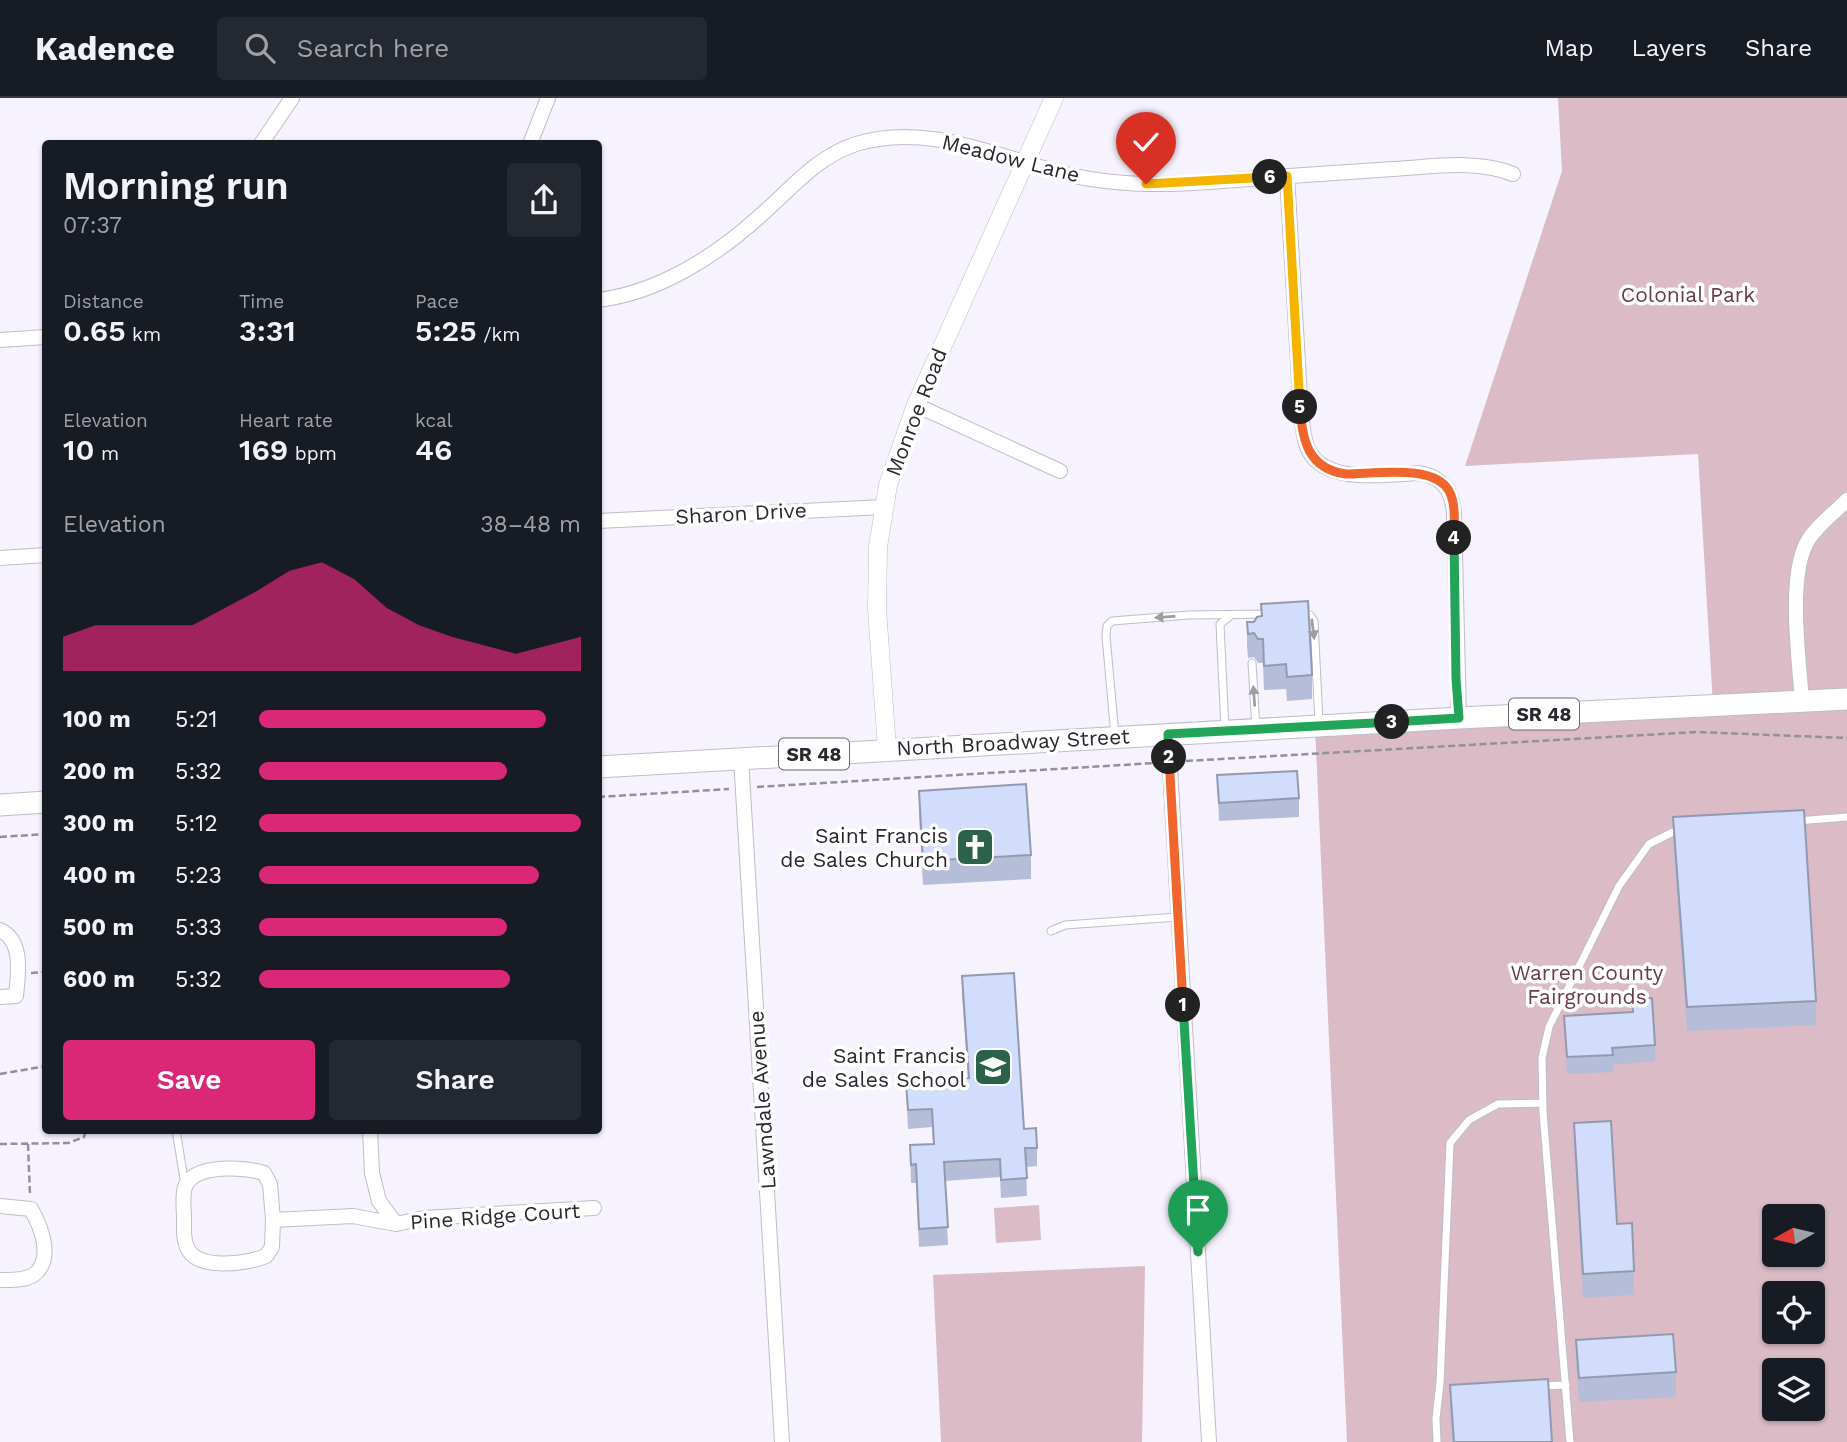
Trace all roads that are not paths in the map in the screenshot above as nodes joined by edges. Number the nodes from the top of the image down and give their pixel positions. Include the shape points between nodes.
1 (292, 98) edge
2 (548, 98) edge
3 (1054, 98) edge
4 (264, 140) edge
5 (532, 140) edge
6 (1025, 162) junction
7 (1513, 174) dead end
8 (1287, 176) junction
9 (602, 299) edge
10 (42, 337) edge
11 (0, 340) edge
12 (916, 405) junction
13 (1060, 471) dead end
14 (1847, 500) edge
15 (884, 507) junction
16 (602, 521) edge
17 (42, 555) edge
18 (0, 558) edge
19 (1296, 613) edge
20 (1273, 614) edge
21 (1249, 615) junction
22 (1233, 616) junction
23 (1250, 628) edge
24 (1252, 663) dead end
25 (1847, 699) edge
26 (1802, 701) junction
27 (1459, 718) junction
28 (1319, 726) junction
29 (1256, 729) junction
30 (1225, 731) junction
31 (1168, 734) junction
32 (1115, 737) junction
33 (887, 749) junction
34 (741, 758) junction
35 (602, 767) edge
36 (42, 802) edge
37 (0, 804) edge
38 (1847, 817) edge
39 (1794, 822) edge
40 (1687, 831) edge
41 (1178, 917) junction
42 (0, 930) edge
43 (1051, 931) dead end
44 (0, 997) edge
45 (1543, 1103) junction
46 (176, 1134) edge
47 (370, 1134) edge
48 (185, 1186) junction
49 (0, 1206) edge
50 (594, 1208) dead end
51 (273, 1220) junction
52 (396, 1224) junction
53 (0, 1280) edge
54 (1566, 1385) junction
55 (1528, 1387) edge
56 (1452, 1391) edge
57 (1439, 1392) junction
58 (782, 1442) edge
59 (1209, 1442) edge
60 (1437, 1442) edge
61 (1570, 1442) edge

1 - 4 street
2 - 5 street
3 - 6 street, Monroe Road
6 - 8 street, Meadow Lane via 1065,174 1146,184
6 - 9 street, Meadow Lane via 916,136 856,144 813,166 720,249 645,288
6 - 12 street, Monroe Road
7 - 8 street, Meadow Lane via 1491,167 1441,166
8 - 27 street via 1304,439 1315,460 1335,473 1420,473 1432,476 1450,492
10 - 11 street
12 - 13 street
12 - 15 street, Monroe Road
14 - 26 street via 1807,542 1800,560 1796,583
15 - 16 street, Sharon Drive
15 - 33 street, Monroe Road via 877,609
17 - 18 street
19 -> 28 lane via 1308,613 1314,621
20 - 21 lane
21 - 22 lane
21 - 23 lane
22 - 30 lane via 1220,624
22 -> 32 lane via 1112,621 1107,626
29 -> 24 lane
25 - 26 main road, North Broadway Street / SR 48
26 - 27 main road, North Broadway Street / SR 48
27 - 28 main road, North Broadway Street / SR 48
28 - 29 main road, North Broadway Street / SR 48
29 - 30 main road, North Broadway Street / SR 48
30 - 31 main road, North Broadway Street / SR 48
31 - 32 main road, North Broadway Street / SR 48
31 - 41 street
32 - 33 main road, North Broadway Street / SR 48
33 - 34 main road, North Broadway Street / SR 48
34 - 35 main road, North Broadway Street / SR 48
34 - 58 street, Lawndale Avenue
36 - 37 main road
38 - 39 lane
40 - 45 lane via 1673,832 1649,844 1619,886 1549,1027 1542,1058
41 - 43 lane via 1065,925
41 - 59 street
42 - 44 street via 16,945 18,974 16,996
45 - 54 lane
45 - 57 lane via 1498,1104 1469,1120 1451,1143
46 - 48 lane
47 - 52 street via 379,1201
48 - 51 street via 203,1171 264,1173 270,1184
48 - 51 street via 187,1248 205,1262 243,1262 266,1256 272,1247
49 - 53 street via 31,1209 43,1236 37,1272 27,1278
50 - 52 street, Pine Ridge Court via 424,1218
51 - 52 street via 353,1216
54 - 55 lane
54 - 61 lane
56 - 57 lane
57 - 60 lane

